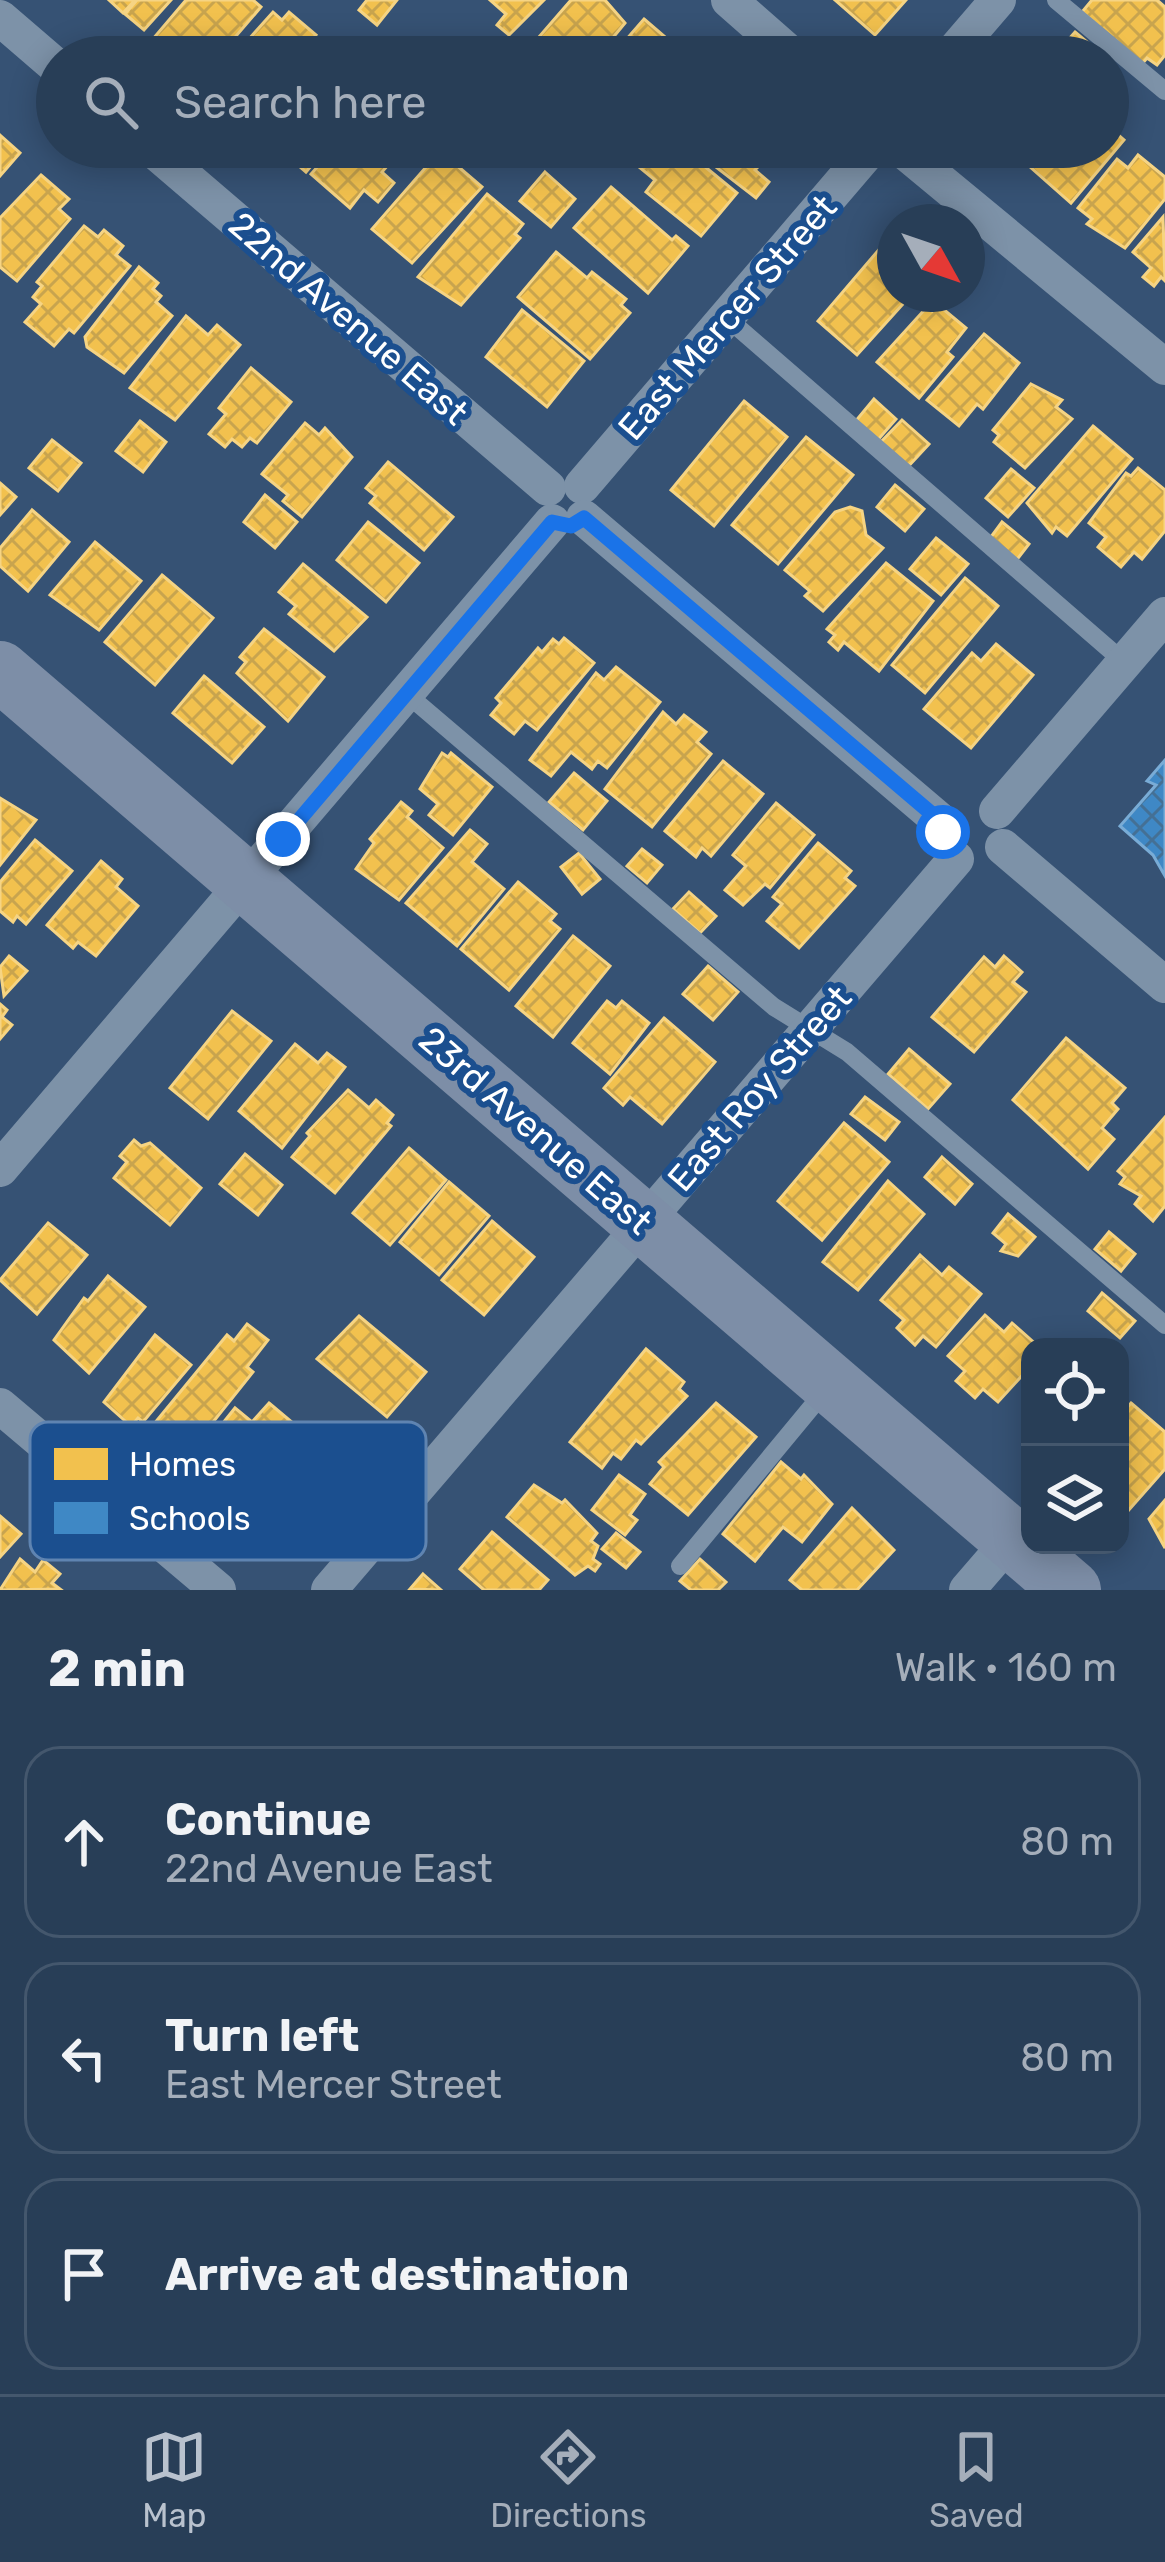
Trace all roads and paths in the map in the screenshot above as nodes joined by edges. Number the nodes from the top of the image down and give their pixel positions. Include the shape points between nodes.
1 (729, 0) edge
2 (998, 0) edge
3 (1056, 0) edge
4 (0, 18) edge
5 (770, 36) edge
6 (967, 36) edge
7 (1099, 36) edge
8 (36, 49) edge
9 (1129, 61) edge
10 (1165, 91) edge
11 (175, 168) edge
12 (854, 168) edge
13 (924, 168) edge
14 (727, 318) junction
15 (1165, 367) edge
16 (566, 503) junction
17 (1165, 615) edge
18 (1124, 662) junction
19 (0, 671) edge
20 (408, 695) junction
21 (1000, 829) junction
22 (950, 842) junction
23 (246, 882) junction
24 (1165, 985) edge
25 (811, 1028) junction
26 (0, 1169) edge
27 (644, 1222) junction
28 (1165, 1325) edge
29 (831, 1383) junction
30 (0, 1406) edge
31 (30, 1431) edge
32 (426, 1476) edge
33 (1011, 1539) junction
34 (182, 1560) edge
35 (354, 1560) edge
36 (680, 1566) dead end
37 (218, 1590) edge
38 (328, 1590) edge
39 (968, 1590) edge
40 (1071, 1590) edge

1 - 5 street
2 - 6 street
3 - 7 lane
4 - 8 street
9 - 10 lane
11 - 16 street, 22nd Avenue East
12 - 14 street, East Mercer Street
13 - 15 street
14 - 16 street, East Mercer Street
14 - 18 lane
16 - 20 street, East Mercer Street
16 - 22 street, 22nd Avenue East
17 - 18 street
18 - 21 street
19 - 23 main road, 23rd Avenue East
20 - 23 street, East Mercer Street
20 - 25 lane via 774,1006
21 - 22 street via 986,863
21 - 22 street via 969,802
21 - 24 street
22 - 25 street, East Roy Street
23 - 26 street, East Mercer Street
23 - 27 main road, 23rd Avenue East
25 - 27 street, East Roy Street
25 - 28 lane
27 - 29 main road, 23rd Avenue East
27 - 32 street, East Roy Street
29 - 33 main road, 23rd Avenue East
29 - 36 lane
30 - 31 street
33 - 39 street
33 - 40 main road, 23rd Avenue East
34 - 37 street
35 - 38 street, East Roy Street

